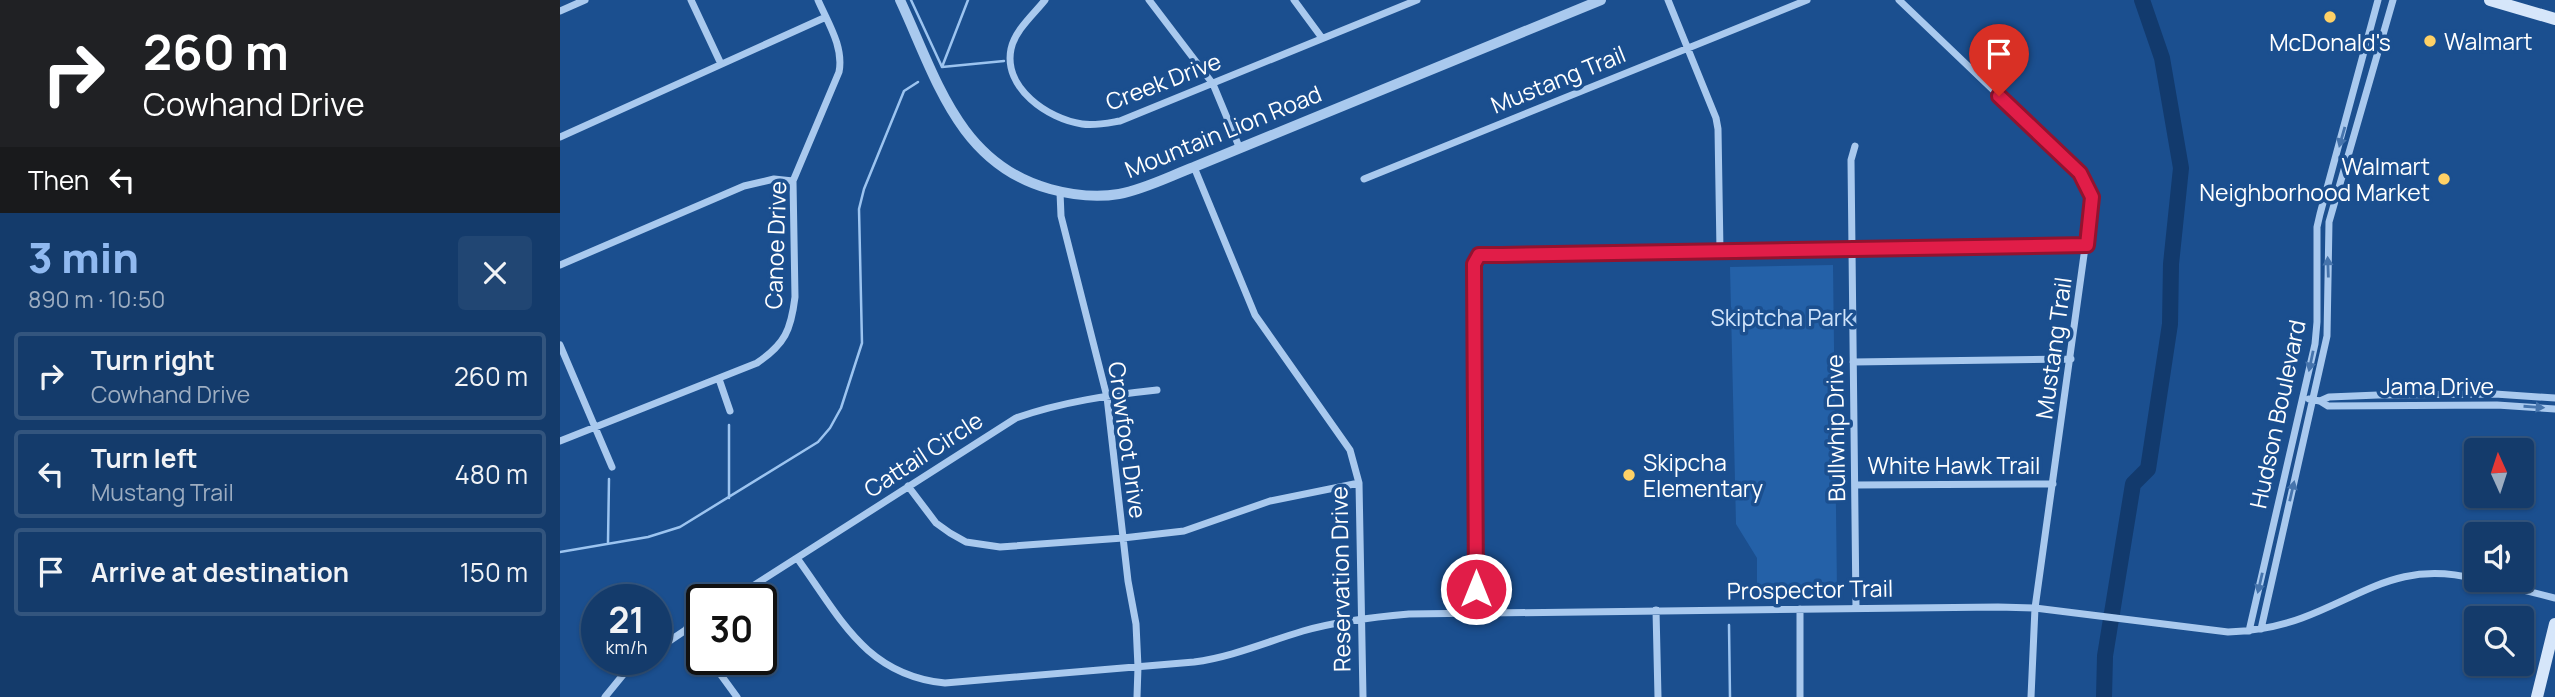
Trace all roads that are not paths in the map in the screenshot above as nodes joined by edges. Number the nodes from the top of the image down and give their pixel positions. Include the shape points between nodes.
1 (584, 0) edge
2 (691, 0) edge
3 (818, 0) edge
4 (900, 0) edge
5 (1045, 0) edge
6 (1149, 0) edge
7 (1294, 0) edge
8 (1417, 0) edge
9 (1601, 0) edge
10 (1668, 0) edge
11 (1807, 0) edge
12 (1899, 0) edge
13 (2378, 0) edge
14 (2393, 0) edge
15 (2490, 0) edge
16 (560, 11) edge
17 (826, 17) junction
18 (2555, 19) edge
19 (1322, 38) junction
20 (2366, 45) junction
21 (1687, 47) junction
22 (2379, 49) junction
23 (721, 64) junction
24 (1213, 84) junction
25 (2351, 105) junction
26 (2361, 108) junction
27 (560, 137) edge
28 (1855, 146) dead end
29 (1240, 149) junction
30 (1194, 167) junction
31 (1364, 179) dead end
32 (793, 181) junction
33 (2328, 186) junction
34 (2338, 188) junction
35 (1060, 192) junction
36 (2087, 245) junction
37 (1852, 248) junction
38 (1720, 251) junction
39 (560, 265) edge
40 (560, 345) edge
41 (2071, 359) junction
42 (1853, 362) junction
43 (719, 379) junction
44 (1157, 390) dead end
45 (1107, 397) junction
46 (2303, 397) junction
47 (2555, 398) edge
48 (2317, 400) junction
49 (2555, 409) edge
50 (730, 411) dead end
51 (595, 426) junction
52 (560, 441) edge
53 (612, 467) dead end
54 (1359, 483) junction
55 (2053, 484) junction
56 (908, 485) junction
57 (1855, 485) junction
58 (1123, 538) junction
59 (797, 558) junction
60 (2464, 578) edge
61 (756, 584) edge
62 (2530, 592) edge
63 (2555, 598) edge
64 (1856, 608) junction
65 (2035, 608) junction
66 (1800, 609) junction
67 (1656, 610) junction
68 (1476, 613) junction
69 (1360, 618) junction
70 (2555, 624) edge
71 (2261, 629) junction
72 (2249, 631) junction
73 (1138, 667) junction
74 (623, 675) edge
75 (721, 675) edge
76 (605, 697) edge
77 (737, 697) edge
78 (1137, 697) edge
79 (1363, 697) edge
80 (1658, 697) edge
81 (1800, 697) edge
82 (2031, 697) edge
83 (2537, 697) edge

1 - 16 street
2 - 23 street
3 - 17 street, Canoe Drive
4 - 35 street, Mountain Lion Road via 957,122 970,139 1018,178
5 - 24 street, Creek Drive via 1017,34 1010,62 1021,89 1051,114 1085,125 1120,121
6 - 24 street
7 - 19 street
8 - 19 street, Creek Drive
9 - 29 street, Mountain Lion Road
10 - 21 street
11 - 21 street, Mustang Trail
12 - 36 street, Mustang Trail via 2080,173 2092,197
13 - 20 street, Hudson Boulevard
14 - 22 street, Hudson Boulevard
15 - 18 main road
17 - 23 street
17 - 32 street, Canoe Drive via 839,48 839,72
19 - 24 street, Creek Drive
20 - 22 street
20 - 25 street, Hudson Boulevard
21 - 31 street, Mustang Trail
21 - 38 street via 1718,129
22 - 26 street, Hudson Boulevard
23 - 27 street
24 - 29 street
25 - 26 street
25 -> 33 street, Hudson Boulevard
26 - 34 street, Hudson Boulevard
28 - 37 street, Bullwhip Drive via 1851,160
29 - 30 street, Mountain Lion Road
30 - 35 street, Mountain Lion Road via 1119,194
30 - 54 street, Reservation Drive via 1255,315 1350,450
32 - 39 street via 774,179 744,186
32 - 43 street, Canoe Drive via 795,297 790,327 773,352
33 - 34 street
33 -> 46 street, Hudson Boulevard via 2318,227 2317,322
48 -> 34 street, Hudson Boulevard via 2327,336 2328,231
35 - 45 street, Crowfoot Drive via 1061,216
36 - 37 street
36 - 41 street, Mustang Trail
37 - 38 street
37 - 42 street, Bullwhip Drive
38 - 68 street via 1476,258
40 - 51 street
41 - 42 street
41 - 55 street, Mustang Trail
42 - 57 street, Bullwhip Drive
43 - 50 street
43 - 51 street, Canoe Drive
44 - 45 street, Cattail Circle
45 - 56 street, Cattail Circle via 1016,418
45 - 58 street, Crowfoot Drive
46 - 48 street, Jama Drive
46 -> 72 street, Hudson Boulevard
47 - 48 street, Jama Drive via 2495,394
48 -> 49 street, Jama Drive via 2328,406
71 -> 48 street, Hudson Boulevard
51 - 52 street, Canoe Drive
51 - 53 street
54 - 58 street via 1282,498 1184,531
54 - 69 street, Reservation Drive
55 - 57 street, White Hawk Trail
55 - 65 street, Mustang Trail
56 - 58 street via 936,523 966,541 1000,547
56 - 59 street, Cattail Circle
57 - 64 street, Bullwhip Drive
58 - 73 street, Crowfoot Drive
59 - 61 street, Cattail Circle
59 - 73 street, Prospector Trail via 858,642 877,659 914,678 945,682
60 - 71 street, Prospector Trail via 2427,574 2386,580 2302,618
62 - 63 street, Prospector Trail
64 - 65 street, Prospector Trail
64 - 66 street, Prospector Trail
65 - 72 street, Prospector Trail via 2218,632
65 - 82 street, Mustang Trail
66 - 67 street, Prospector Trail
66 - 81 street
67 - 68 street, Prospector Trail
67 - 80 street
68 - 69 street, Prospector Trail
69 - 73 street, Prospector Trail via 1216,659
69 - 79 street, Reservation Drive
70 - 83 main road
71 - 72 street, Prospector Trail
73 - 78 street, Crowfoot Drive
74 - 76 street
75 - 77 street

